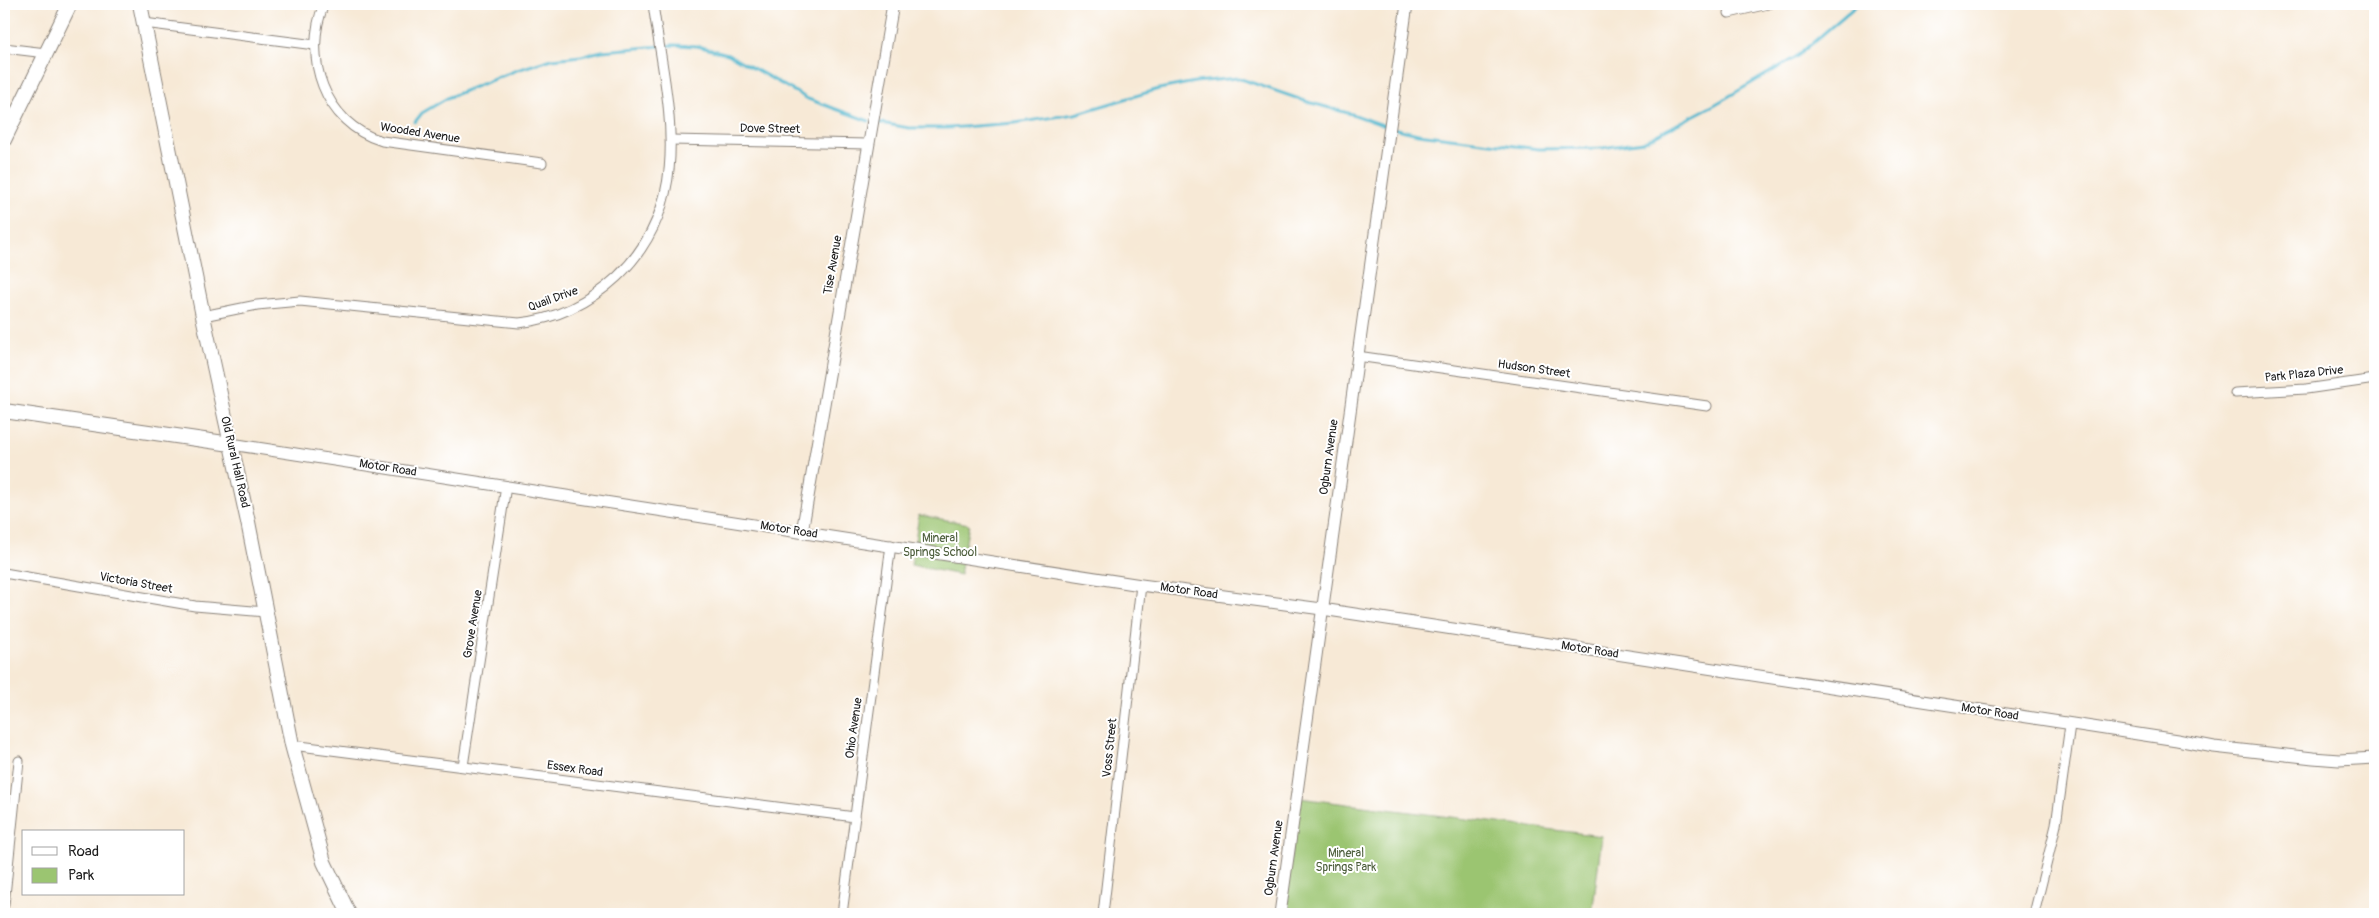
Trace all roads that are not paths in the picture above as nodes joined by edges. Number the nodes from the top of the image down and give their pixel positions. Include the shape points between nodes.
1 (70, 4) edge
2 (140, 4) edge
3 (324, 4) edge
4 (653, 4) edge
5 (893, 4) edge
6 (1407, 4) edge
7 (1768, 4) edge
8 (1729, 13) dead end
9 (144, 22) junction
10 (315, 46) junction
11 (4, 48) edge
12 (46, 54) junction
13 (4, 140) edge
14 (671, 140) junction
15 (868, 144) junction
16 (542, 163) dead end
17 (203, 316) junction
18 (1357, 356) junction
19 (2375, 378) edge
20 (2235, 393) dead end
21 (1707, 406) dead end
22 (4, 411) edge
23 (230, 444) junction
24 (506, 486) junction
25 (802, 532) junction
26 (891, 545) junction
27 (4, 573) edge
28 (1141, 585) junction
29 (1322, 609) junction
30 (266, 612) junction
31 (2070, 724) junction
32 (292, 745) junction
33 (2375, 758) edge
34 (19, 761) dead end
35 (463, 766) junction
36 (855, 817) junction
37 (4, 905) edge
38 (350, 914) edge
39 (842, 914) edge
40 (1104, 914) edge
41 (1280, 914) edge
42 (2034, 914) edge

1 - 12 main road
2 - 9 main road, Old Rural Hall Road
3 - 10 street, Wooded Avenue via 319,15
4 - 14 street, Quail Drive
5 - 15 street, Tise Avenue
6 - 18 street, Ogburn Avenue
7 - 8 street
9 - 10 street
9 - 17 main road, Old Rural Hall Road
10 - 16 street, Wooded Avenue via 318,71 334,107 362,134 412,146
11 - 12 street
12 - 13 main road
14 - 15 street, Dove Street
14 - 17 street, Quail Drive via 666,198 636,256 592,298 549,317 519,323 502,322 300,301
15 - 25 street, Tise Avenue
17 - 23 main road, Old Rural Hall Road
18 - 21 street, Hudson Street
18 - 29 street, Ogburn Avenue
19 - 20 street, Park Plaza Drive via 2306,389
22 - 23 main road, Motor Road
23 - 24 street, Motor Road
23 - 30 main road, Old Rural Hall Road
24 - 25 street, Motor Road
24 - 35 street, Grove Avenue
25 - 26 street, Motor Road
26 - 28 street, Motor Road
26 - 36 street, Ohio Avenue
27 - 30 street, Victoria Street via 195,606
28 - 29 street, Motor Road
28 - 40 street, Voss Street
29 - 31 street, Motor Road
29 - 41 street, Ogburn Avenue
30 - 32 main road, Old Rural Hall Road
31 - 33 street, Motor Road via 2214,747 2339,760
31 - 42 street via 2056,825
32 - 35 street, Essex Road
32 - 38 main road, Old Rural Hall Road via 324,862
34 - 37 street
35 - 36 street, Essex Road
36 - 39 street, Ohio Avenue

